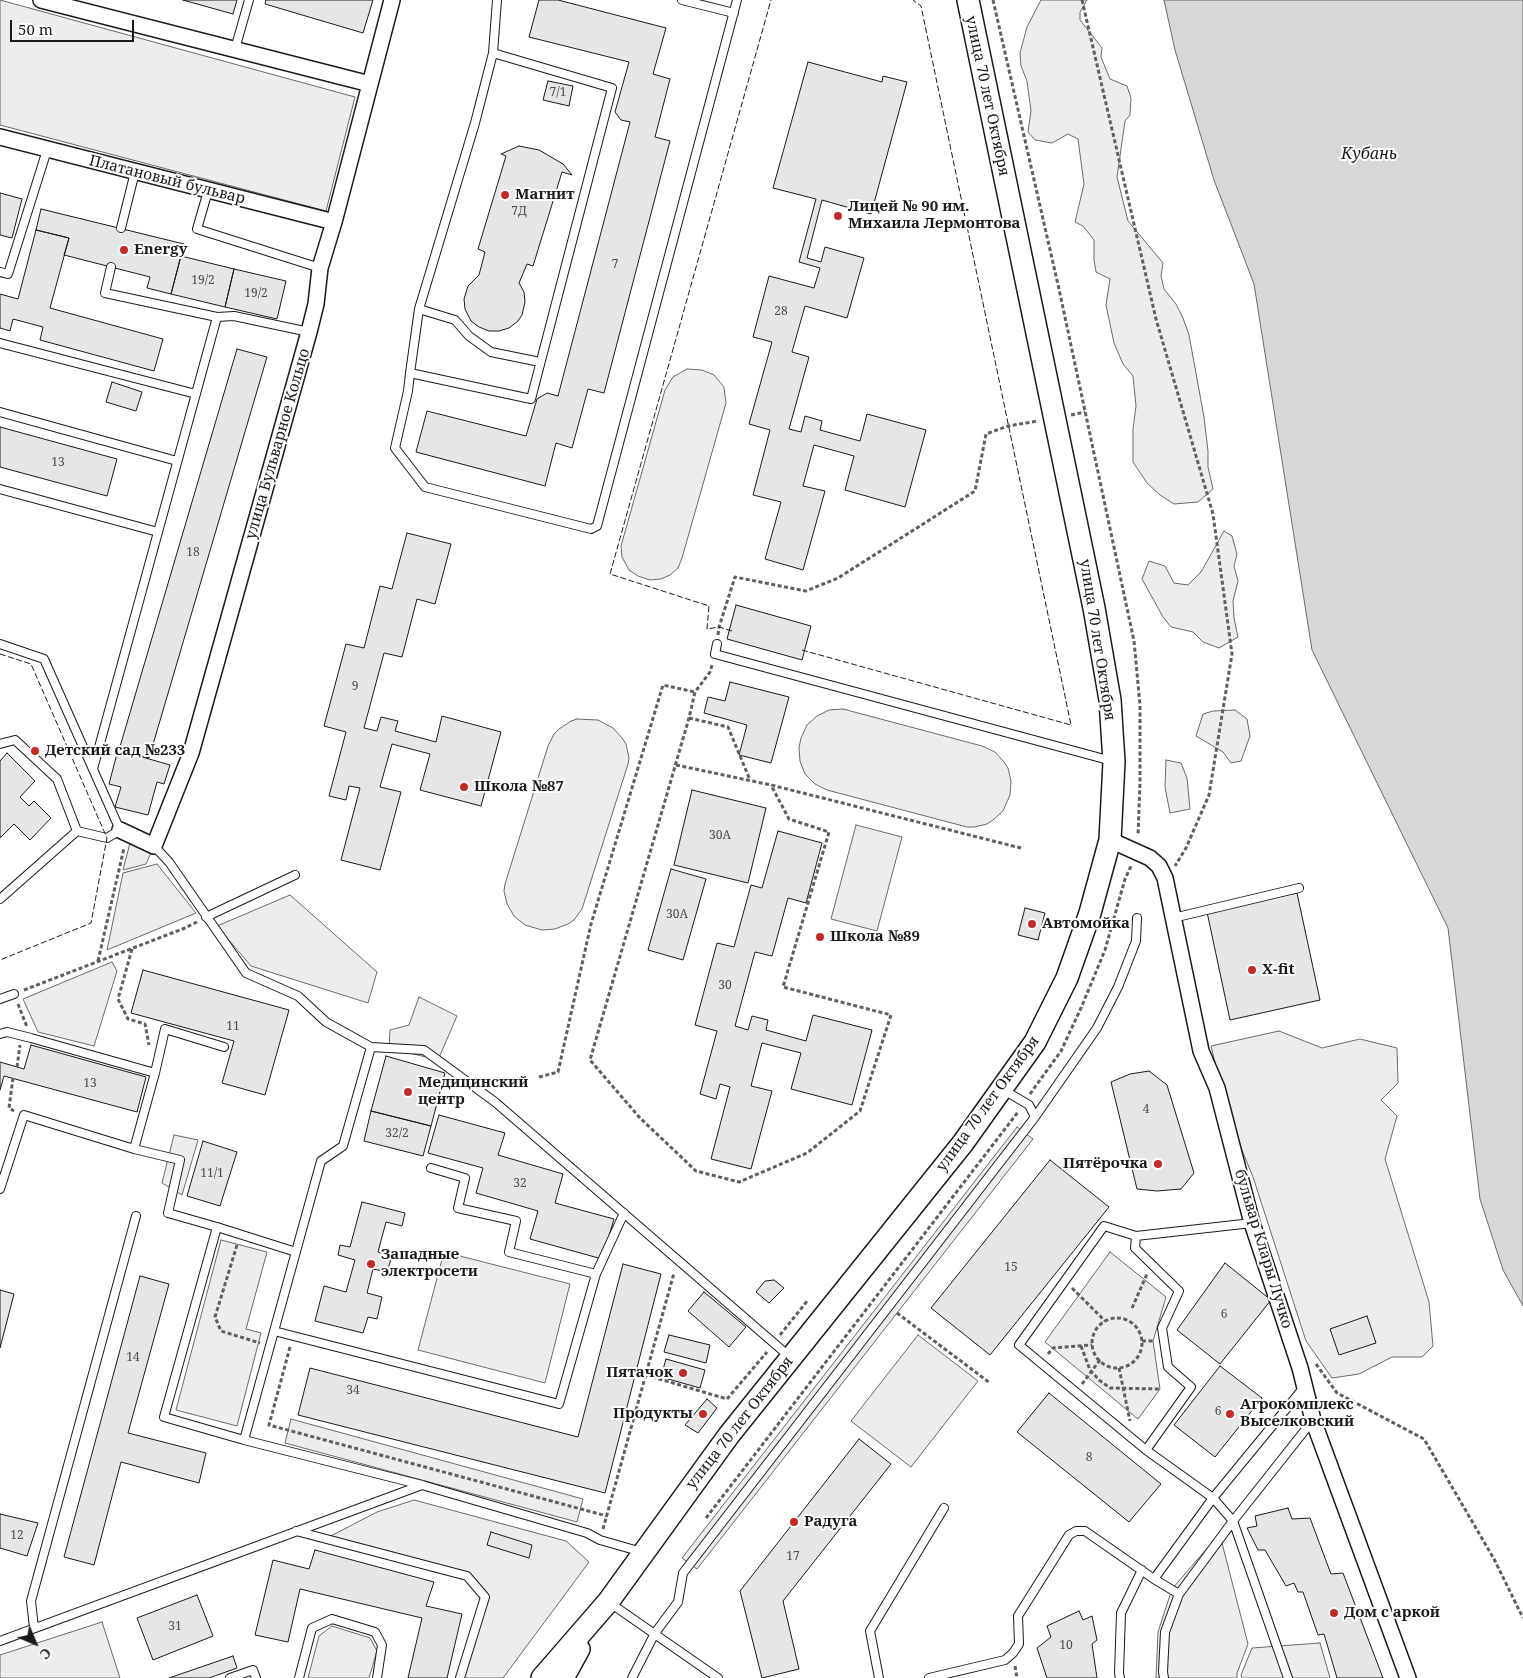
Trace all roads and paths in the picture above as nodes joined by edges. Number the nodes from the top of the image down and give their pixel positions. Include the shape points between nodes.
1 (41, 0) edge
2 (249, 0) edge
3 (392, 0) edge
4 (497, 0) edge
5 (682, 0) edge
6 (737, 0) edge
7 (968, 0) edge
8 (1082, 0) edge
9 (734, 13) junction
10 (235, 50) junction
11 (492, 53) junction
12 (370, 84) junction
13 (0, 137) edge
14 (47, 150) junction
15 (136, 172) junction
16 (208, 191) junction
17 (334, 222) junction
18 (121, 228) dead end
19 (112, 267) dead end
20 (320, 268) junction
21 (0, 272) edge
22 (419, 309) junction
23 (217, 317) junction
24 (309, 332) junction
25 (0, 343) edge
26 (540, 362) junction
27 (410, 373) junction
28 (196, 394) junction
29 (0, 412) edge
30 (1085, 412) dead end
31 (1054, 418) junction
32 (177, 461) junction
33 (0, 489) edge
34 (158, 532) junction
35 (0, 644) edge
36 (717, 644) joint
37 (715, 654) junction
38 (695, 692) junction
39 (689, 718) junction
40 (0, 744) edge
41 (1114, 762) junction
42 (676, 765) junction
43 (93, 770) junction
44 (750, 780) junction
45 (771, 785) junction
46 (77, 831) junction
47 (124, 832) junction
48 (1110, 840) junction
49 (154, 846) junction
50 (1021, 848) dead end
51 (295, 875) dead end
52 (1165, 878) junction
53 (1299, 888) dead end
54 (0, 900) edge
55 (206, 917) junction
56 (1137, 918) dead end
57 (1173, 918) junction
58 (132, 949) junction
59 (98, 962) junction
60 (14, 994) junction
61 (0, 999) edge
62 (0, 1034) edge
63 (22, 1036) junction
64 (31, 1038) junction
65 (224, 1047) dead end
66 (371, 1048) junction
67 (1061, 1051) dead end
68 (16, 1066) dead end
69 (155, 1073) junction
70 (539, 1077) dead end
71 (13, 1078) dead end
72 (1002, 1089) junction
73 (1024, 1103) junction
74 (24, 1115) junction
75 (1035, 1117) junction
76 (134, 1149) junction
77 (431, 1168) dead end
78 (0, 1189) edge
79 (624, 1214) junction
80 (136, 1216) dead end
81 (1252, 1223) junction
82 (216, 1227) junction
83 (240, 1235) junction
84 (1136, 1236) junction
85 (296, 1252) junction
86 (678, 1260) junction
87 (1152, 1265) junction
88 (596, 1274) junction
89 (1064, 1282) junction
90 (808, 1300) dead end
91 (889, 1306) junction
92 (1132, 1308) dead end
93 (1104, 1321) junction
94 (274, 1331) junction
95 (293, 1336) junction
96 (774, 1343) junction
97 (1092, 1345) junction
98 (270, 1346) junction
99 (1081, 1346) junction
100 (790, 1357) junction
101 (1100, 1360) junction
102 (1040, 1363) junction
103 (1315, 1363) dead end
104 (1119, 1368) junction
105 (1091, 1371) junction
106 (646, 1375) junction
107 (990, 1383) dead end
108 (1305, 1386) junction
109 (1123, 1389) junction
110 (1160, 1389) dead end
111 (1076, 1392) junction
112 (1313, 1420) junction
113 (1130, 1437) junction
114 (244, 1440) junction
115 (1146, 1450) junction
116 (422, 1485) junction
117 (1213, 1498) junction
118 (944, 1508) dead end
119 (607, 1516) junction
120 (706, 1518) dead end
121 (1233, 1520) junction
122 (296, 1531) junction
123 (600, 1540) junction
124 (643, 1552) junction
125 (1142, 1570) junction
126 (1154, 1579) junction
127 (1179, 1594) junction
128 (608, 1602) junction
129 (1523, 1618) edge
130 (34, 1628) junction
131 (655, 1633) junction
132 (0, 1641) edge
133 (958, 1675) edge
134 (230, 1678) edge
135 (256, 1678) edge
136 (299, 1678) edge
137 (377, 1678) edge
138 (460, 1678) edge
139 (542, 1678) edge
140 (563, 1678) edge
141 (632, 1678) edge
142 (718, 1678) edge
143 (879, 1678) edge
144 (929, 1678) edge
145 (1120, 1678) edge
146 (1164, 1678) edge
147 (1288, 1678) edge
148 (1408, 1678) edge

1 - 10 street
2 - 10 lane
3 - 12 street, улица Бульварное Кольцо
4 - 11 lane
5 - 9 lane
6 - 9 lane
7 - 31 main road, улица 70 лет Октября
8 - 52 path via 1156,319 1213,514 1232,654 1209,796 1186,848
9 - 27 lane via 597,526 591,529 425,487 395,448
10 - 12 street
11 - 22 lane
11 - 26 lane via 612,88
12 - 17 street, улица Бульварное Кольцо
13 - 14 street, Платановый бульвар
14 - 15 street, Платановый бульвар
14 - 21 lane via 8,274
15 - 16 street, Платановый бульвар
15 - 18 lane
16 - 17 street, Платановый бульвар
16 - 20 lane via 197,229
17 - 20 street, улица Бульварное Кольцо
19 - 23 lane via 105,293
20 - 24 street, улица Бульварное Кольцо
22 - 26 lane via 455,320 469,336 492,352
22 - 27 lane
23 - 24 lane via 234,316
23 - 28 lane
24 - 49 street, улица Бульварное Кольцо via 191,753
25 - 28 lane
26 - 27 lane via 531,399
28 - 32 lane
29 - 32 lane
30 - 31 path
31 - 36 path via 1008,426 986,434 975,491 838,578 806,591 735,577
31 - 41 main road, улица 70 лет Октября via 1094,608 1110,700
32 - 34 lane
33 - 34 lane
34 - 43 lane
35 - 43 lane via 44,659
36 - 37 lane
37 - 38 path via 710,672
37 - 41 lane
38 - 39 path
38 - 70 path via 663,685 592,924 558,1072
39 - 42 path
39 - 44 path via 728,727
40 - 46 lane via 15,740 56,779
41 - 48 main road, улица 70 лет Октября
42 - 44 path
42 - 45 path via 590,1060 640,1118 696,1171 739,1182 807,1153 860,1111 891,1015 783,987 829,832 789,819
43 - 47 lane
44 - 45 path
45 - 50 path
46 - 47 lane via 107,838
46 - 54 lane
47 - 49 street
47 - 59 path
48 - 52 street, бульвар Клары Лучко via 1150,858
48 - 72 main road, улица 70 лет Октября via 1090,913 1067,978 1035,1042
49 - 55 lane via 169,862
51 - 55 lane
52 - 57 street, бульвар Клары Лучко
53 - 57 lane
55 - 58 path
55 - 66 lane via 246,973 298,996 326,1022
56 - 75 lane via 1136,941 1097,1028
57 - 81 street, бульвар Клары Лучко via 1201,1051 1217,1088
58 - 59 path
58 - 69 path via 118,999 128,1019 145,1024
59 - 60 path
60 - 61 lane
60 - 64 path
62 - 63 lane via 7,1032
63 - 64 lane
63 - 68 path
64 - 69 lane
65 - 69 lane via 165,1029
66 - 79 lane via 424,1050 495,1102
66 - 85 lane via 343,1146 321,1161
67 - 73 path
69 - 76 lane
71 - 74 path via 9,1108
72 - 73 lane
72 - 100 main road, улица 70 лет Октября via 963,1143
73 - 75 lane via 1029,1105
73 - 120 path
74 - 76 lane
74 - 78 lane
75 - 91 lane
76 - 82 lane via 180,1160 168,1213
77 - 88 lane via 465,1178 458,1208 516,1221 509,1252
79 - 86 lane
79 - 88 lane
80 - 130 lane via 31,1601
81 - 84 lane
81 - 108 street, бульвар Клары Лучко
82 - 83 lane
82 - 114 lane via 164,1417
83 - 85 lane
83 - 98 path via 215,1317 221,1332
84 - 87 lane via 1135,1248
84 - 89 lane via 1104,1226
85 - 94 lane
86 - 96 lane
86 - 106 path
87 - 92 path
87 - 115 lane via 1179,1291 1162,1328 1168,1367 1191,1388
88 - 95 lane via 559,1404
89 - 93 path via 1080,1294
89 - 102 lane via 1019,1345
90 - 96 path
91 - 107 path
91 - 131 lane via 683,1573 678,1602
93 - 97 path via 1097,1327
93 - 104 path via 1114,1318 1132,1322 1142,1338 1138,1357
94 - 95 lane
94 - 98 lane
95 - 119 path via 269,1425
96 - 100 lane
96 - 106 path via 728,1399
97 - 99 path
97 - 101 path
98 - 114 lane
99 - 102 path via 1053,1348
99 - 105 path
100 - 124 main road, улица 70 лет Октября
101 - 104 path
101 - 105 path
102 - 111 lane
103 - 129 path via 1337,1393 1424,1439 1494,1559
104 - 109 path
105 - 109 path via 1110,1388
105 - 111 path
106 - 119 path
108 - 112 street, бульвар Клары Лучко
108 - 117 lane
109 - 110 path
109 - 113 path
111 - 113 lane
112 - 121 lane
112 - 148 street, бульвар Клары Лучко
113 - 115 lane
114 - 116 lane
115 - 117 lane
116 - 122 lane
116 - 123 lane via 587,1533
117 - 121 lane
117 - 126 lane
118 - 143 lane via 870,1631
119 - 123 path
121 - 127 lane
121 - 147 lane
122 - 130 lane
122 - 138 lane via 467,1576 485,1597
123 - 124 lane
124 - 128 main road, улица 70 лет Октября
125 - 126 lane
125 - 133 lane via 1085,1531 1076,1531 1069,1535 1018,1616 1019,1644 1013,1653 1005,1660
125 - 145 lane via 1121,1613
126 - 127 lane
127 - 146 lane via 1165,1632
128 - 131 lane
128 - 139 main road, улица 70 лет Октября
128 - 140 main road
130 - 132 lane
131 - 141 lane
131 - 142 lane
133 - 144 lane
134 - 135 lane via 253,1670
136 - 137 lane via 312,1628 332,1618 375,1632 382,1645

